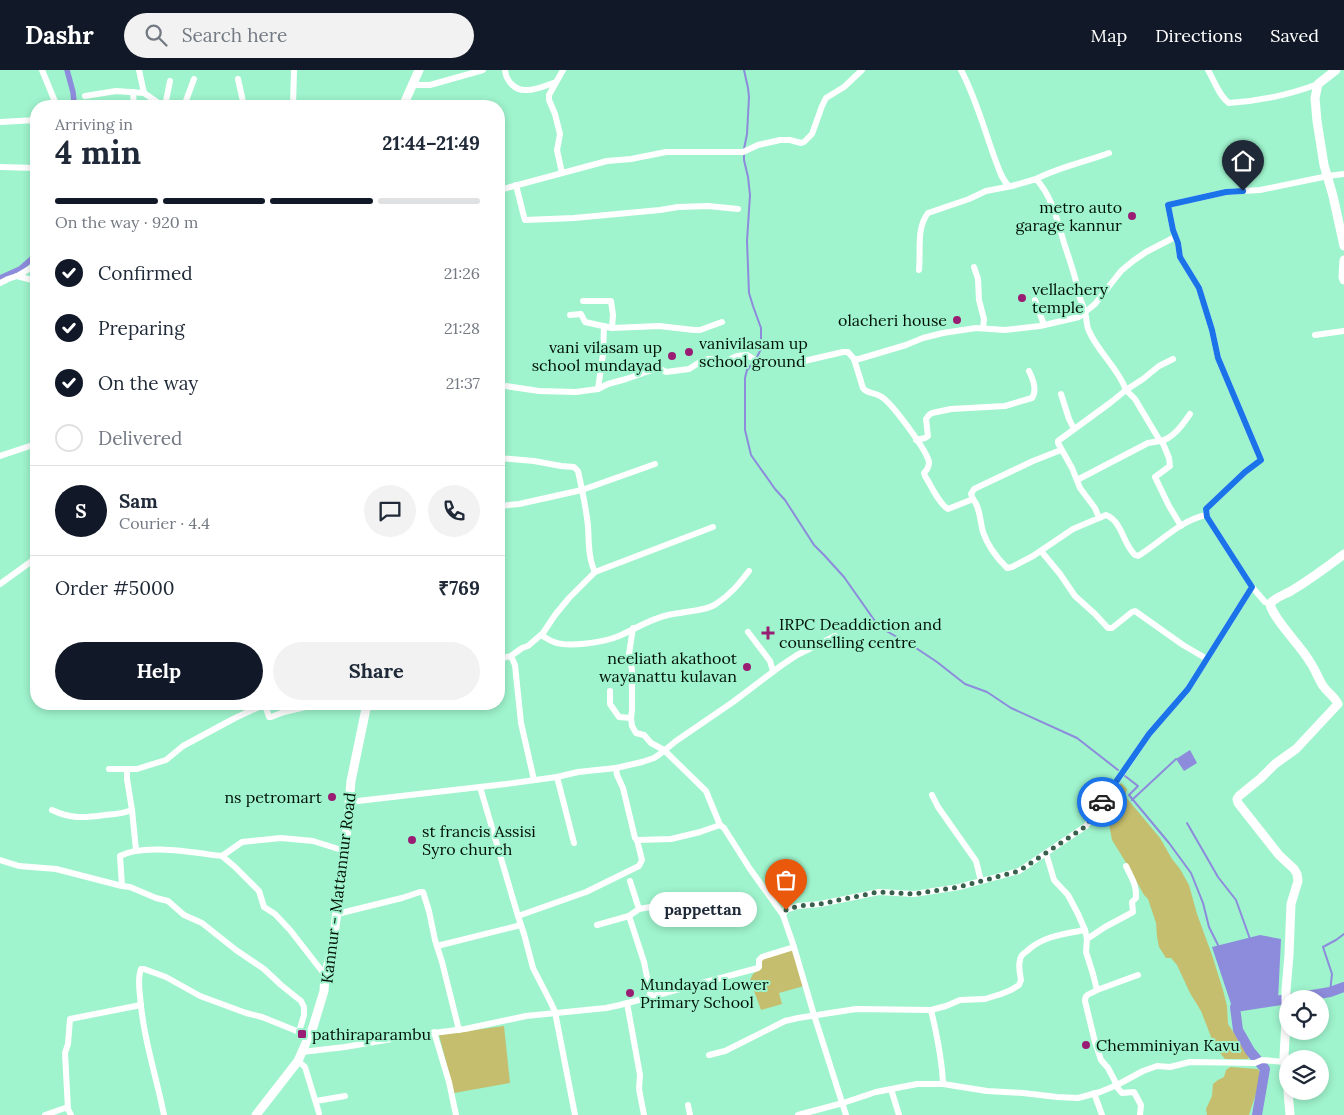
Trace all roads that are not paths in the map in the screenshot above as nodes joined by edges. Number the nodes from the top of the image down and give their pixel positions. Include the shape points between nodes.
1 (42, 70) edge
2 (139, 70) edge
3 (294, 70) edge
4 (419, 70) edge
5 (483, 70) edge
6 (505, 70) edge
7 (563, 70) edge
8 (862, 70) edge
9 (961, 70) edge
10 (1208, 70) edge
11 (1336, 70) edge
12 (194, 79) dead end
13 (238, 79) dead end
14 (170, 81) dead end
15 (556, 82) junction
16 (1318, 84) junction
17 (412, 85) junction
18 (133, 92) junction
19 (144, 93) junction
20 (85, 96) dead end
21 (54, 100) edge
22 (134, 100) edge
23 (155, 100) edge
24 (165, 100) edge
25 (186, 100) edge
26 (243, 100) edge
27 (293, 100) edge
28 (406, 100) edge
29 (30, 120) edge
30 (0, 122) edge
31 (1109, 153) dead end
32 (0, 167) edge
33 (30, 168) edge
34 (562, 173) junction
35 (1344, 174) edge
36 (1328, 176) junction
37 (1036, 179) junction
38 (516, 185) junction
39 (1009, 186) junction
40 (505, 188) edge
41 (738, 208) dead end
42 (1175, 237) junction
43 (1344, 246) edge
44 (1344, 260) edge
45 (974, 266) dead end
46 (30, 268) edge
47 (919, 270) dead end
48 (17, 276) junction
49 (0, 277) edge
50 (8, 279) junction
51 (30, 279) edge
52 (1344, 280) edge
53 (0, 283) edge
54 (1035, 300) dead end
55 (583, 301) dead end
56 (1085, 313) junction
57 (570, 315) dead end
58 (722, 322) dead end
59 (604, 326) junction
60 (1044, 326) junction
61 (612, 328) junction
62 (983, 328) junction
63 (1344, 331) edge
64 (1315, 335) dead end
65 (854, 359) junction
66 (1173, 359) dead end
67 (1029, 371) dead end
68 (505, 386) edge
69 (598, 389) junction
70 (1126, 390) junction
71 (1061, 394) dead end
72 (1190, 414) dead end
73 (1074, 429) junction
74 (916, 440) junction
75 (1161, 441) junction
76 (30, 446) edge
77 (1062, 450) junction
78 (0, 456) edge
79 (505, 459) edge
80 (655, 464) dead end
81 (1076, 480) junction
82 (582, 490) junction
83 (973, 499) junction
84 (505, 505) edge
85 (1206, 515) junction
86 (1099, 518) junction
87 (1181, 526) junction
88 (713, 527) dead end
89 (1041, 551) junction
90 (1344, 554) edge
91 (30, 562) edge
92 (749, 571) dead end
93 (595, 572) junction
94 (0, 584) edge
95 (1252, 587) junction
96 (1270, 604) junction
97 (633, 628) junction
98 (748, 632) dead end
99 (541, 634) junction
100 (835, 636) dead end
101 (511, 656) junction
102 (505, 657) edge
103 (1207, 659) junction
104 (773, 671) junction
105 (610, 691) dead end
106 (252, 710) edge
107 (267, 710) edge
108 (292, 710) edge
109 (366, 710) edge
110 (630, 718) junction
111 (664, 750) junction
112 (616, 768) junction
113 (109, 769) dead end
114 (127, 770) junction
115 (557, 776) junction
116 (534, 780) junction
117 (480, 786) junction
118 (932, 796) dead end
119 (349, 802) junction
120 (52, 810) dead end
121 (132, 810) junction
122 (720, 825) junction
123 (637, 840) junction
124 (574, 843) dead end
125 (136, 850) junction
126 (345, 851) junction
127 (1046, 853) junction
128 (222, 856) junction
129 (0, 860) edge
130 (1126, 866) dead end
131 (630, 881) dead end
132 (982, 881) junction
133 (122, 886) junction
134 (662, 905) dead end
135 (639, 909) junction
136 (337, 914) junction
137 (783, 915) junction
138 (518, 916) junction
139 (629, 916) junction
140 (521, 925) junction
141 (597, 925) dead end
142 (1085, 930) junction
143 (1087, 939) junction
144 (437, 946) junction
145 (794, 947) junction
146 (324, 975) junction
147 (1138, 975) dead end
148 (1097, 990) junction
149 (651, 997) junction
150 (628, 1003) junction
151 (141, 1005) junction
152 (931, 1010) junction
153 (554, 1012) junction
154 (814, 1015) junction
155 (459, 1030) junction
156 (299, 1032) junction
157 (434, 1032) junction
158 (309, 1036) junction
159 (1285, 1050) edge
160 (302, 1052) junction
161 (709, 1055) dead end
162 (298, 1061) junction
163 (1279, 1061) edge
164 (943, 1084) junction
165 (1116, 1085) junction
166 (891, 1089) junction
167 (1094, 1093) junction
168 (345, 1096) dead end
169 (1289, 1100) edge
170 (316, 1102) junction
171 (842, 1103) junction
172 (688, 1105) dead end
173 (69, 1112) edge
174 (319, 1114) dead end
175 (45, 1115) edge
176 (164, 1115) edge
177 (256, 1115) edge
178 (456, 1115) edge
179 (575, 1115) edge
180 (644, 1115) edge
181 (690, 1115) edge
182 (798, 1115) edge
183 (846, 1115) edge
184 (900, 1115) edge
185 (1102, 1115) edge
186 (1140, 1115) edge
187 (1290, 1115) edge

1 - 21 street
2 - 19 street
3 - 27 street
4 - 17 main road
5 - 17 street via 430,85
6 - 15 street via 510,82 526,91
7 - 15 street
8 - 34 street via 826,98 812,134 804,142 773,141 746,152 666,152 607,160
9 - 39 street via 1000,174
10 - 16 street via 1229,102 1272,98
11 - 16 main road
12 - 25 street
13 - 26 street
14 - 24 street
15 - 34 street via 549,100 560,134 557,150
16 - 36 main road via 1315,98 1317,121
17 - 28 main road
18 - 19 street
18 - 20 street
18 - 22 street
19 - 23 street
29 - 30 street
31 - 37 street
32 - 33 street
34 - 38 street
35 - 36 street
36 - 42 street via 1168,205
36 - 43 main road
37 - 39 street
37 - 56 street via 1055,215
38 - 40 street
38 - 41 street via 525,220 678,207
39 - 47 street via 986,191 928,213 920,233
42 - 56 street via 1146,252 1121,271
42 - 85 street via 1180,257 1199,288 1218,358 1261,460 1206,509
44 - 52 main road
45 - 62 street
46 - 48 street
48 - 50 street
48 - 51 street
49 - 50 street
50 - 53 street
54 - 60 street
55 - 61 street via 611,301
56 - 60 street
56 - 70 street via 1096,344
57 - 59 street via 581,314 586,322
58 - 61 street via 700,330 659,326
59 - 61 street
59 - 69 street
60 - 62 street via 1005,330
62 - 65 street via 943,333
63 - 64 street
65 - 69 street via 848,352 806,362 781,363 743,355 725,362 702,360 684,370 666,372 655,369
65 - 74 street via 862,388 890,404
66 - 70 street
67 - 74 street via 1033,380 1032,398 1005,406 932,413 926,419 928,436
68 - 69 street via 552,392
70 - 73 street
70 - 75 street
71 - 73 street
72 - 75 street via 1178,430
73 - 77 street via 1058,441
74 - 83 street via 929,462 925,476 946,509
75 - 81 street via 1148,443
75 - 87 street via 1170,466 1155,477
76 - 78 street
77 - 81 street
77 - 83 street via 974,489
79 - 82 street via 574,467
80 - 82 street
81 - 86 street
82 - 84 street
82 - 93 street via 588,544
83 - 89 street via 989,546 1007,568
85 - 87 street
85 - 95 street
86 - 87 street via 1106,514 1112,518 1129,549 1138,556
86 - 89 street
88 - 93 street
89 - 103 street via 1075,596 1108,628 1135,612
90 - 96 main road
91 - 94 street
92 - 97 street via 716,605 667,615
93 - 99 street via 569,598
95 - 96 street
95 - 103 street
96 - 159 main road via 1338,704 1296,749 1237,799 1297,874 1291,904
97 - 99 street via 612,639 589,643 562,644
97 - 110 street
98 - 104 street via 770,661
99 - 101 street
100 - 104 street
101 - 102 street
101 - 116 street
103 - 127 street via 1188,689 1149,734 1086,826
104 - 111 street
105 - 110 street via 610,704 619,717
106 - 114 street via 183,746 166,760
107 - 108 street via 271,717
109 - 119 main road, Kannur - Mattannur Road
110 - 111 street via 636,733
111 - 112 street via 654,758
111 - 122 street via 706,791
112 - 115 street
112 - 123 street
113 - 114 street
114 - 121 street
115 - 116 street
115 - 124 street
116 - 117 street
117 - 119 street
117 - 138 street
118 - 132 street via 976,861
119 - 126 main road, Kannur - Mattannur Road
120 - 121 street via 72,817 91,818
121 - 125 street
122 - 123 street via 671,839
122 - 137 street
123 - 138 street via 642,860 639,866 586,892
125 - 128 street
125 - 133 street via 120,856
126 - 128 street via 313,841 281,838 242,842
126 - 136 main road, Kannur - Mattannur Road
127 - 132 street via 1019,871
127 - 142 street via 1054,880 1068,895
128 - 146 street via 259,891 264,907 290,930
129 - 133 street via 19,866 56,869
130 - 143 street via 1137,891 1132,902 1133,912
131 - 135 street
132 - 137 street via 914,894 878,892 798,906 786,910
133 - 156 street via 168,901 264,969 301,1001 304,1014
134 - 135 street
135 - 139 street
136 - 144 street via 423,892
136 - 146 main road, Kannur - Mattannur Road via 332,950
137 - 145 street
138 - 140 street
139 - 141 street
139 - 149 street
140 - 144 street
140 - 153 street via 533,968
142 - 143 street
142 - 152 street via 1037,942 1020,959 1022,980 1011,990 985,999 960,1000
143 - 148 street via 1086,952
144 - 155 street
145 - 149 street via 762,958 758,968
145 - 154 street
146 - 158 main road, Kannur - Mattannur Road via 324,992
147 - 148 street
148 - 165 street via 1085,1001 1101,1060
149 - 150 street
150 - 153 street
150 - 180 street
151 - 156 street via 139,976 143,969 200,996
151 - 173 street via 70,1019 65,1053
151 - 176 street
152 - 154 street via 864,1008
152 - 164 street via 938,1037
153 - 155 street
153 - 179 street
154 - 161 street via 785,1021 725,1051
154 - 171 street
155 - 157 street
156 - 158 street
157 - 160 street
157 - 178 street via 450,1082
158 - 160 main road, Kannur - Mattannur Road
160 - 162 main road, Kannur - Mattannur Road
162 - 170 street via 305,1067
162 - 177 main road, Kannur - Mattannur Road
163 - 165 street via 1190,1062 1170,1067 1157,1066
164 - 166 street
164 - 167 street via 1057,1097 1078,1098
165 - 167 street
165 - 186 street via 1122,1093 1134,1092 1141,1105
166 - 171 street
166 - 184 street
167 - 185 street
168 - 170 street
169 - 187 main road
170 - 174 street
171 - 182 street
171 - 183 street
172 - 181 street
173 - 175 street via 65,1108

